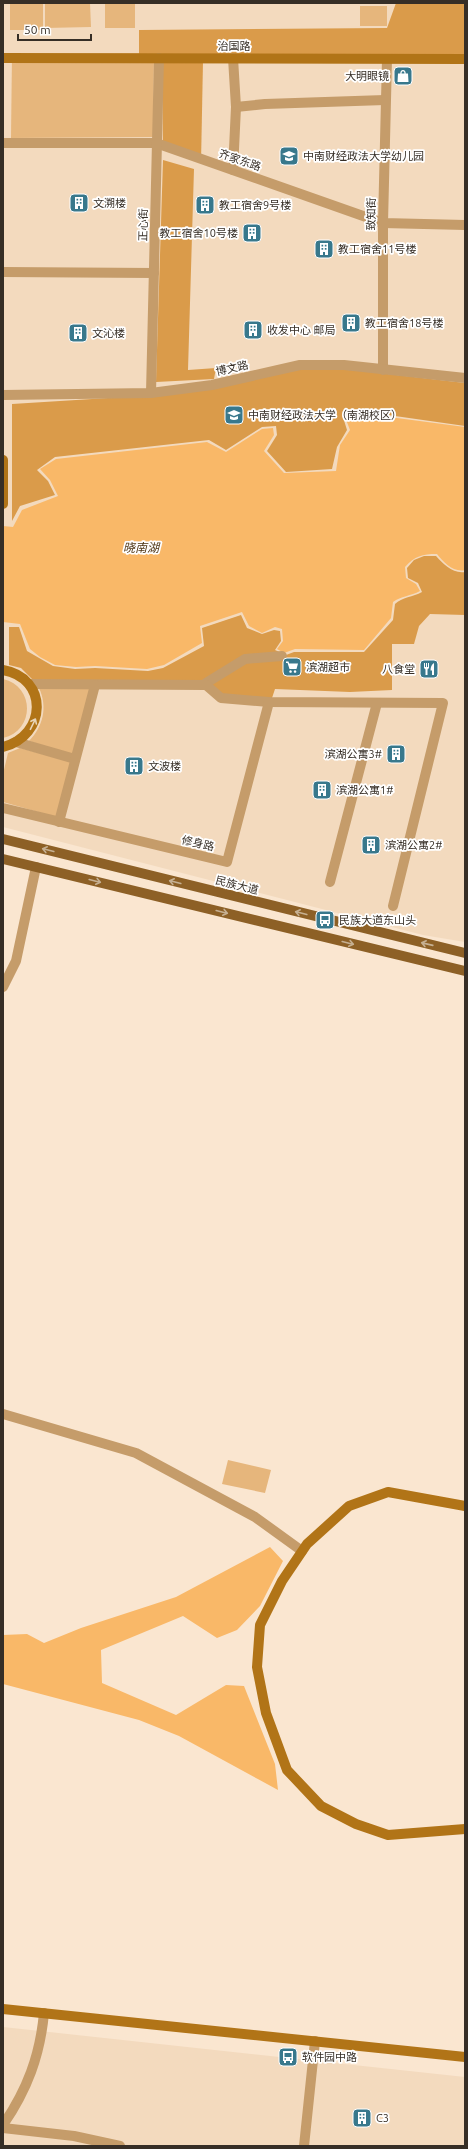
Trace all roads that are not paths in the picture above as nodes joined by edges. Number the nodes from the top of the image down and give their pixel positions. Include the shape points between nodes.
1 (3, 58) edge
2 (159, 58) junction
3 (233, 58) junction
4 (386, 58) junction
5 (465, 59) edge
6 (385, 100) junction
7 (236, 108) junction
8 (3, 142) edge
9 (156, 143) junction
10 (233, 170) junction
11 (382, 223) junction
12 (465, 225) edge
13 (3, 272) edge
14 (154, 273) junction
15 (383, 370) junction
16 (465, 378) edge
17 (151, 393) junction
18 (3, 395) edge
19 (3, 460) edge
20 (3, 504) edge
21 (282, 656) dead end
22 (3, 670) edge
23 (206, 683) dead end
24 (29, 684) junction
25 (95, 685) junction
26 (269, 702) junction
27 (377, 703) junction
28 (16, 742) junction
29 (3, 747) edge
30 (75, 759) junction
31 (3, 808) edge
32 (58, 822) junction
33 (3, 839) edge
34 (3, 859) edge
35 (36, 867) junction
36 (330, 882) dead end
37 (393, 906) dead end
38 (465, 953) edge
39 (465, 971) edge
40 (3, 988) edge
41 (3, 1414) edge
42 (465, 1506) edge
43 (302, 1551) junction
44 (465, 1830) edge
45 (3, 2009) edge
46 (44, 2013) junction
47 (315, 2041) junction
48 (465, 2057) edge
49 (3, 2127) edge
50 (120, 2146) edge
51 (304, 2146) edge

1 - 2 main road, 治国路
2 - 3 main road, 治国路
2 - 9 street, 正心街
3 - 4 main road, 治国路
3 - 7 street
4 - 5 main road, 治国路
4 - 6 street, 致知街
6 - 7 street via 265,104
6 - 11 street, 致知街
7 - 10 street
8 - 9 street, 齐家东路
9 - 10 street, 齐家东路
9 - 14 street, 正心街
10 - 11 street, 齐家东路
11 - 12 street, 齐家东路
11 - 15 street, 致知街
13 - 14 street
14 - 17 street, 正心街
15 - 16 street, 博文路
15 - 17 street, 博文路 via 344,365 300,365 212,385
17 - 18 street, 博文路
19 - 20 main road
21 - 23 street via 245,659
22 - 24 main road via 14,672
24 - 25 street
28 -> 24 main road via 27,734 36,719 36,700
25 - 26 street via 206,685 221,698
25 - 30 street
26 - 27 street
26 - 32 street, 修身路 via 227,862
27 - 36 street
27 - 37 street via 443,703
28 - 29 main road
28 - 30 street
30 - 32 street
31 - 32 street, 修身路
38 -> 33 main road, 民族大道
34 - 35 main road
35 -> 39 main road
35 - 40 street via 16,961
41 - 43 street via 136,1453 255,1517
42 - 43 main road via 388,1492 350,1506
43 - 44 main road via 282,1581 260,1625 258,1667 266,1713 287,1770 321,1806 356,1824 381,1833 388,1835
45 - 46 main road
46 - 47 main road
46 - 49 street via 42,2036 33,2070
47 - 48 main road
47 - 51 street
49 - 50 street via 74,2136

